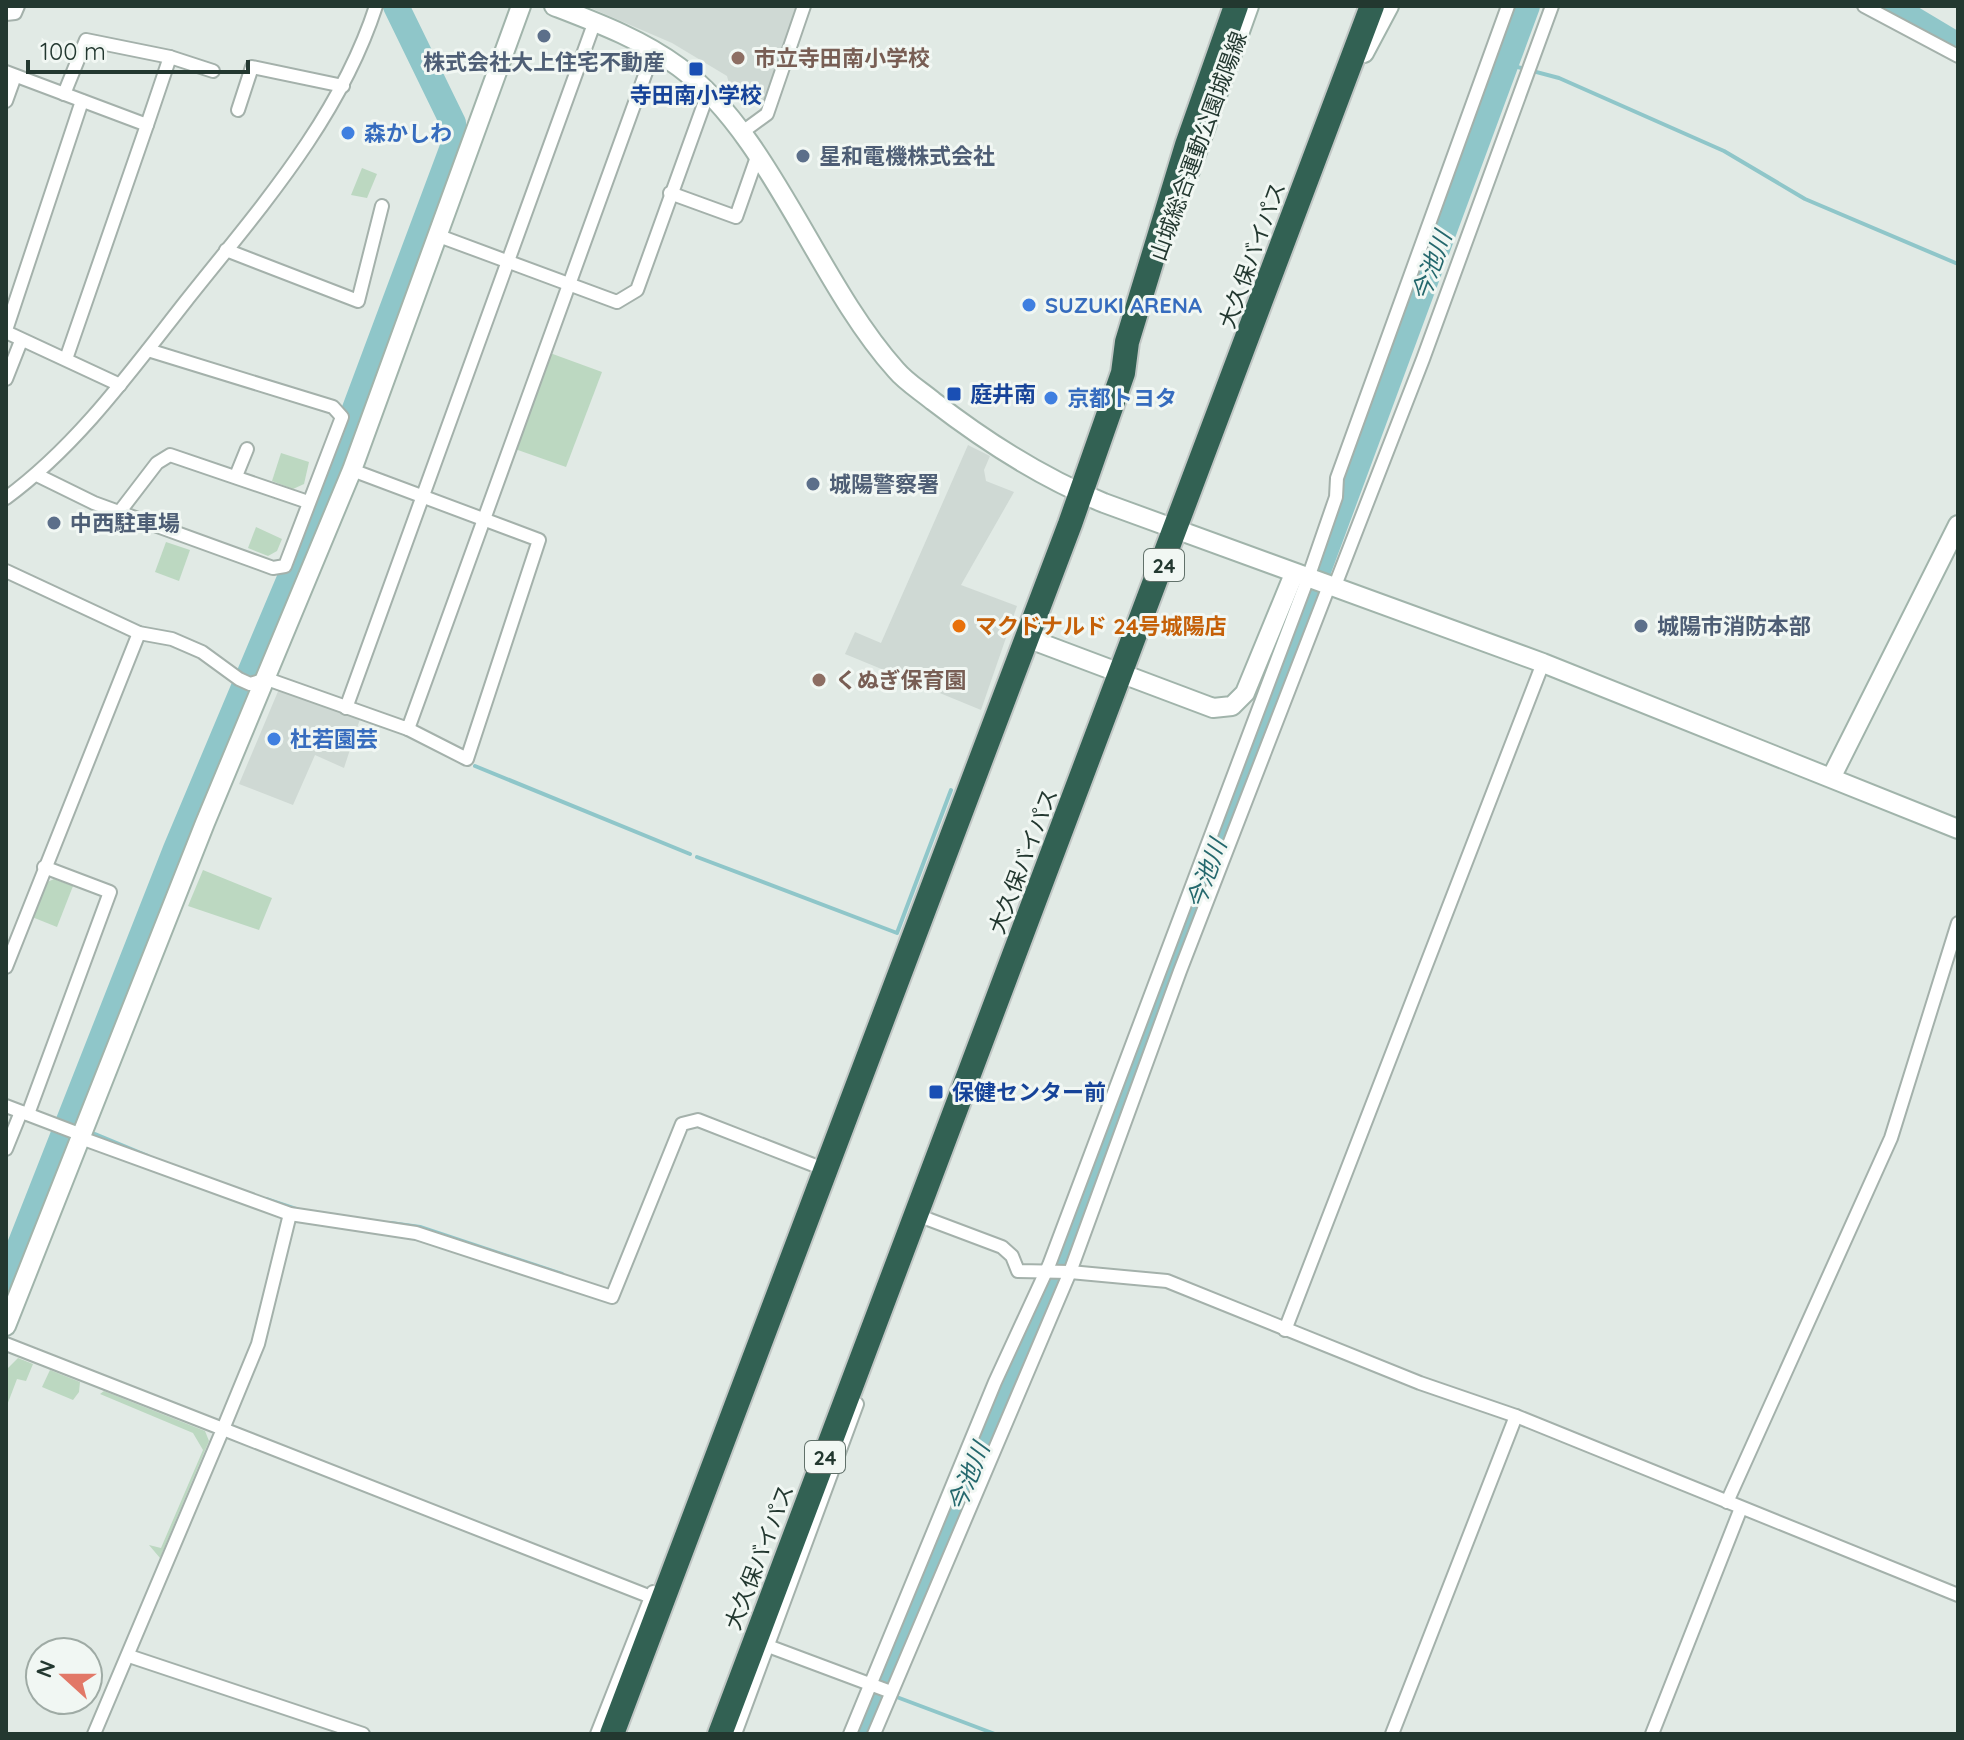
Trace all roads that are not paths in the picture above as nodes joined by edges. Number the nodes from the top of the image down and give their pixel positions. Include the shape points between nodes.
1 (18, 6) edge
2 (376, 6) edge
3 (521, 6) edge
4 (554, 6) edge
5 (804, 6) edge
6 (1236, 6) edge
7 (1249, 6) edge
8 (1372, 6) edge
9 (1389, 6) edge
10 (1508, 6) edge
11 (1552, 6) edge
12 (1864, 6) edge
13 (6, 14) edge
14 (595, 21) junction
15 (654, 50) junction
16 (1958, 56) edge
17 (170, 57) junction
18 (213, 71) dead end
19 (10, 74) edge
20 (343, 86) junction
21 (708, 93) junction
22 (64, 94) junction
23 (6, 101) edge
24 (82, 101) junction
25 (238, 110) dead end
26 (1332, 115) junction
27 (147, 125) junction
28 (741, 133) junction
29 (757, 157) junction
30 (670, 193) junction
31 (382, 206) dead end
32 (439, 236) junction
33 (226, 250) junction
34 (508, 260) junction
35 (569, 284) junction
36 (1146, 285) junction
37 (6, 331) edge
38 (21, 341) junction
39 (148, 350) junction
40 (66, 359) junction
41 (6, 379) edge
42 (120, 385) junction
43 (247, 449) dead end
44 (352, 470) junction
45 (37, 475) junction
46 (236, 476) junction
47 (1081, 493) junction
48 (423, 495) junction
49 (6, 498) edge
50 (308, 502) junction
51 (121, 510) junction
52 (482, 519) junction
53 (1958, 525) edge
54 (1177, 530) junction
55 (6, 571) edge
56 (1301, 576) junction
57 (1330, 586) junction
58 (139, 633) junction
59 (1027, 638) junction
60 (1543, 663) junction
61 (1123, 675) junction
62 (252, 681) junction
63 (346, 708) junction
64 (408, 729) junction
65 (1832, 776) junction
66 (1958, 829) edge
67 (44, 867) junction
68 (1958, 923) edge
69 (6, 967) edge
70 (6, 1106) edge
71 (24, 1113) junction
72 (79, 1135) junction
73 (6, 1149) edge
74 (825, 1177) junction
75 (917, 1213) junction
76 (290, 1214) junction
77 (1046, 1272) junction
78 (1068, 1272) junction
79 (6, 1326) edge
80 (1285, 1330) junction
81 (6, 1344) edge
82 (735, 1413) junction
83 (1516, 1416) junction
84 (223, 1429) junction
85 (1727, 1502) junction
86 (1741, 1508) junction
87 (1958, 1595) edge
88 (651, 1597) junction
89 (768, 1646) junction
90 (129, 1656) junction
91 (871, 1684) junction
92 (891, 1694) junction
93 (609, 1730) edge
94 (94, 1734) edge
95 (363, 1734) edge
96 (720, 1734) edge
97 (735, 1734) edge
98 (850, 1734) edge
99 (874, 1734) edge
100 (1392, 1734) edge
101 (1652, 1734) edge

1 - 13 street via 15,13
2 - 20 street
3 - 32 street
4 - 14 street
5 - 28 street via 767,114
6 - 36 highway
7 - 36 street, 山城総合運動公園城陽線
8 - 26 highway, 大久保バイパス / 24
9 - 26 street
10 - 56 street via 1337,478 1336,497
11 - 57 street via 1423,359
12 - 16 street
14 - 15 street
14 - 34 street
15 - 21 street
15 - 35 street
17 - 18 street
17 - 22 street via 86,40
17 - 27 street
19 - 22 street
19 - 23 street
20 - 25 street via 252,67
20 - 33 street via 323,123
21 - 28 street
21 - 30 street
22 - 24 street
24 - 27 street
24 - 37 street
26 - 54 highway, 大久保バイパス / 24
27 - 40 street
28 - 29 street
29 - 30 street via 736,217
29 - 47 street via 845,305 898,373 973,432
30 - 35 street via 637,290 617,302
31 - 33 street via 358,301
32 - 34 street
32 - 44 street
33 - 39 street
34 - 35 street
34 - 48 street
35 - 52 street
36 - 47 highway via 1123,373
37 - 38 street
38 - 40 street
38 - 41 street
39 - 42 street
39 - 50 street via 333,407 342,417
40 - 42 street
42 - 45 street
43 - 46 street
44 - 48 street
44 - 62 street
45 - 49 street
45 - 51 street
46 - 50 street
46 - 51 street via 170,455 157,463
47 - 54 street
47 - 59 highway
48 - 52 street
48 - 63 street
50 - 51 street via 285,566 273,568
52 - 64 street
52 - 64 street via 539,540 467,759
53 - 65 street
54 - 56 street
54 - 61 highway, 大久保バイパス / 24
55 - 58 street
56 - 57 street
56 - 61 street via 1245,693 1232,706 1213,708
56 - 77 street
57 - 60 street
57 - 78 street
58 - 62 street via 172,639
58 - 67 street
59 - 61 street
59 - 74 highway
60 - 65 street
60 - 80 street
61 - 75 highway, 大久保バイパス / 24
62 - 63 street
62 - 72 street via 205,823
63 - 64 street
65 - 66 street
67 - 69 street
67 - 71 street via 110,892
68 - 85 street via 1891,1138
70 - 71 street
71 - 72 street
71 - 73 street
72 - 76 street
72 - 79 street
74 - 76 street via 816,1166 698,1120 682,1124 612,1297 416,1233
74 - 82 highway
75 - 77 street via 1002,1247 1018,1271
75 - 89 street via 835,1468
75 - 96 highway, 大久保バイパス / 24
76 - 84 street via 258,1344
77 - 78 street
77 - 91 street
78 - 80 street via 1167,1281
78 - 92 street
80 - 83 street
81 - 84 street
82 - 88 street via 714,1442
82 - 93 highway
83 - 85 street
83 - 100 street
84 - 88 street
84 - 90 street
85 - 86 street
86 - 87 street
86 - 101 street
88 - 93 street
89 - 91 street
89 - 97 street
90 - 94 street
90 - 95 street
91 - 92 street
91 - 98 street
92 - 99 street

